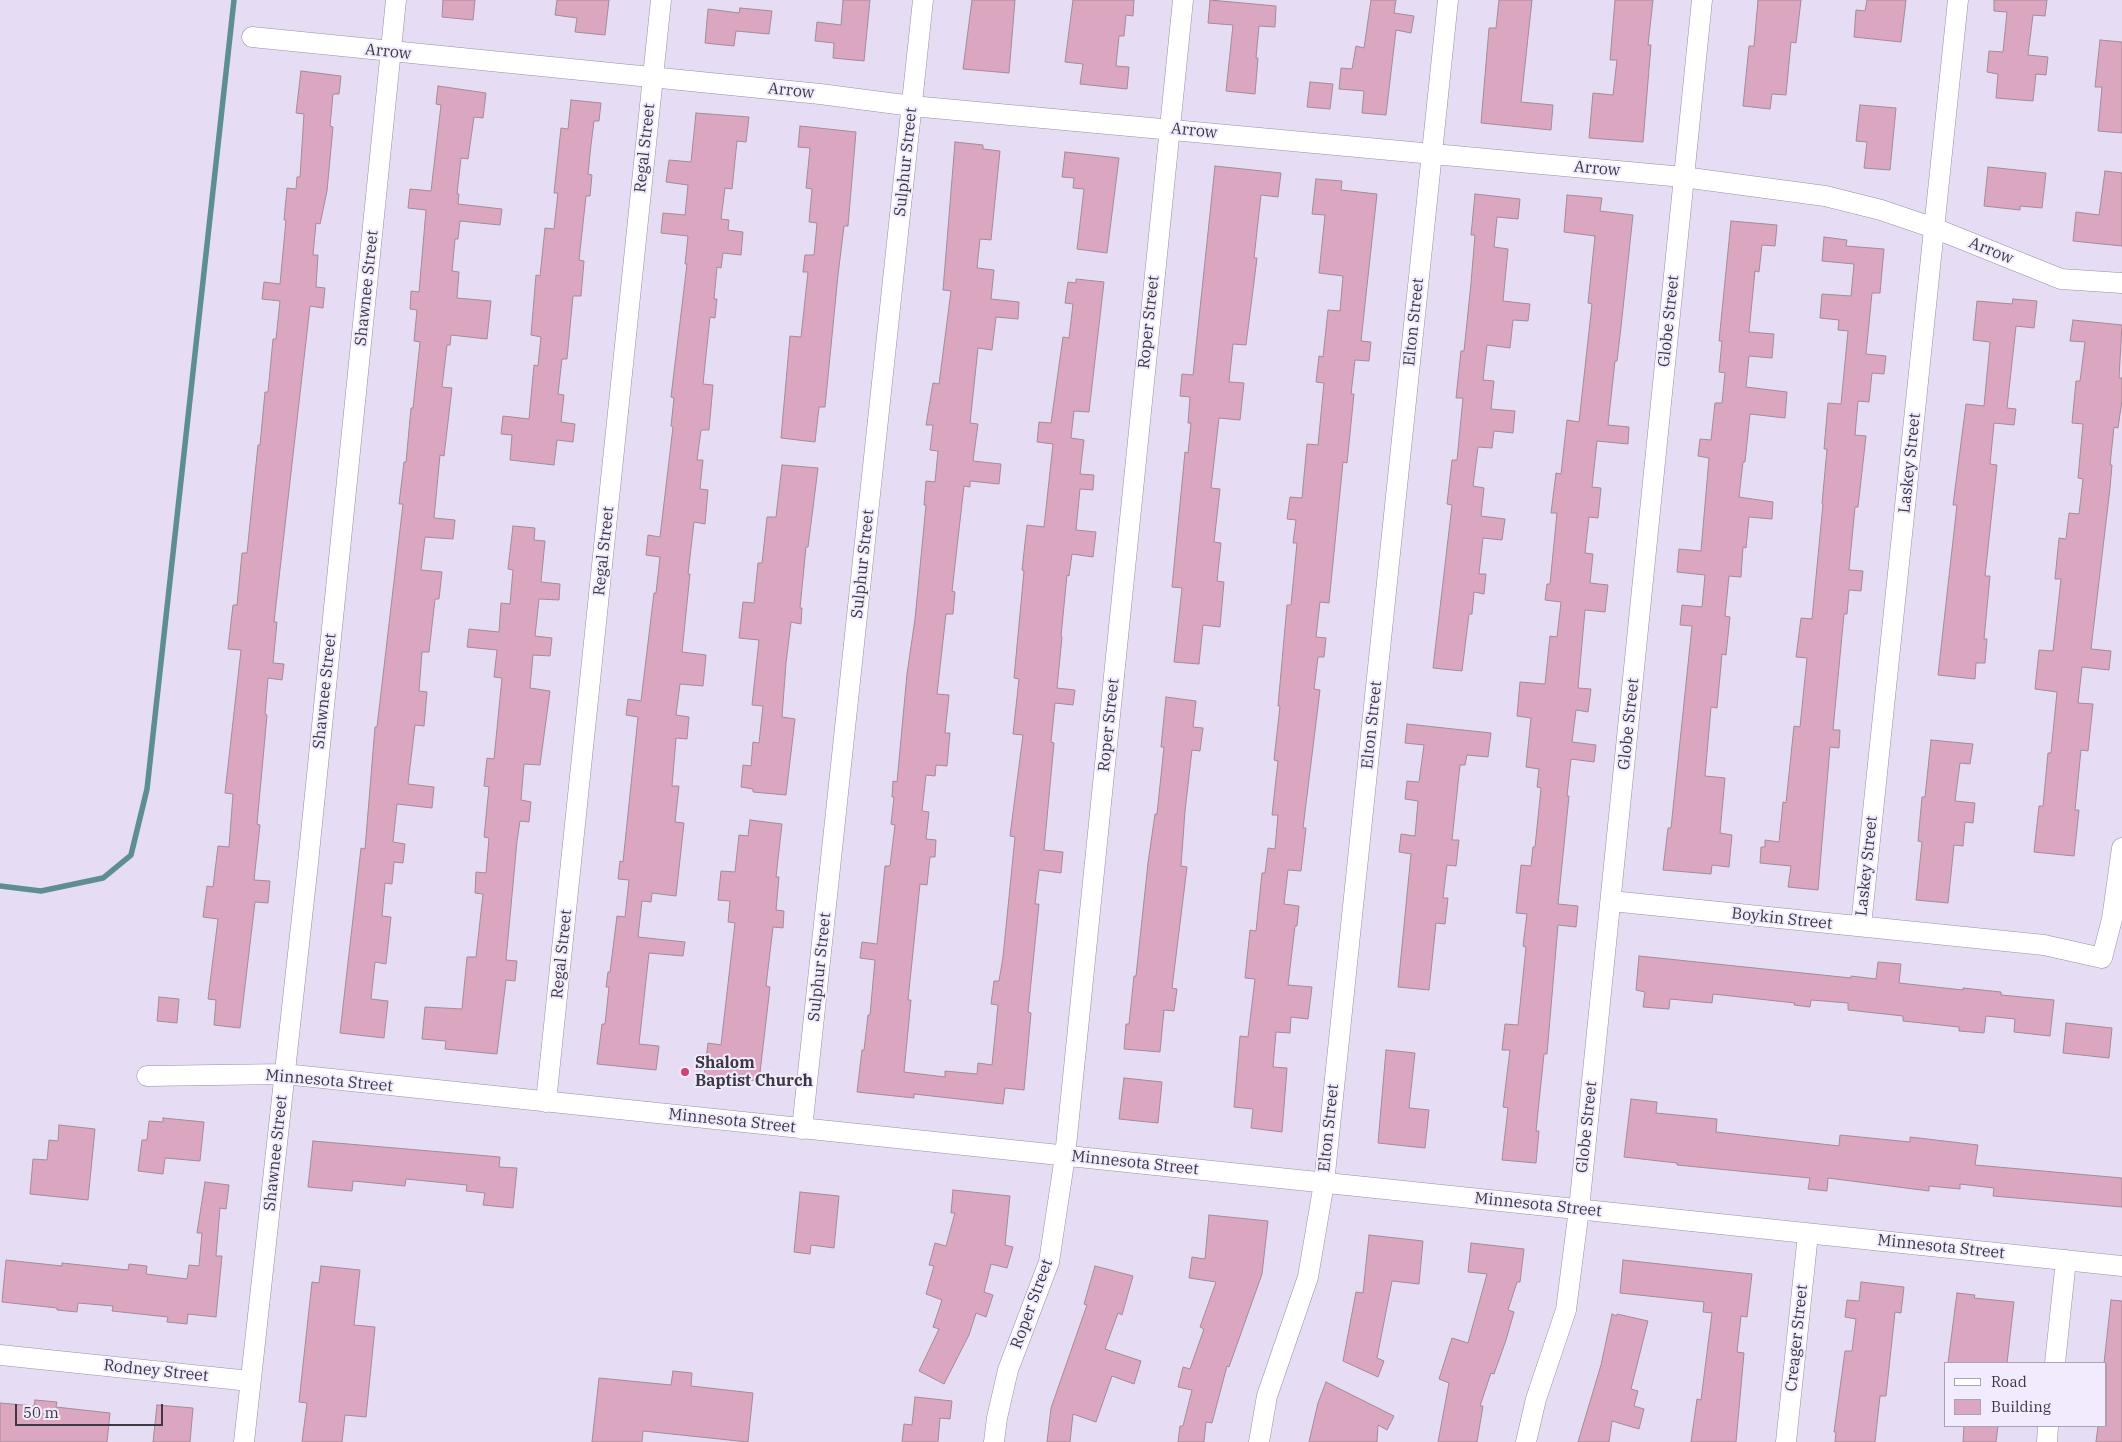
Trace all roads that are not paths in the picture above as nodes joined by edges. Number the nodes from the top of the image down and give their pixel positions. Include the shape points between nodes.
1 (396, 0) edge
2 (661, 0) edge
3 (923, 0) edge
4 (1182, 0) edge
5 (1448, 0) edge
6 (1702, 0) edge
7 (1958, 0) edge
8 (252, 37) dead end
9 (391, 52) junction
10 (653, 77) junction
11 (912, 106) junction
12 (1169, 128) junction
13 (1432, 154) junction
14 (1684, 177) junction
15 (1934, 228) junction
16 (2122, 283) edge
17 (2122, 848) edge
18 (1611, 901) junction
19 (1861, 926) junction
20 (284, 1074) junction
21 (148, 1076) dead end
22 (546, 1102) junction
23 (802, 1128) junction
24 (1065, 1156) junction
25 (1324, 1183) junction
26 (1579, 1210) junction
27 (1808, 1234) junction
28 (2066, 1260) junction
29 (2122, 1266) edge
30 (0, 1355) edge
31 (2055, 1362) edge
32 (250, 1381) junction
33 (2048, 1427) edge
34 (244, 1442) edge
35 (994, 1442) edge
36 (1259, 1442) edge
37 (1526, 1442) edge
38 (1786, 1442) edge
39 (2047, 1442) edge

1 - 9 street, Shawnee Street
2 - 10 street, Regal Street
3 - 11 street, Sulphur Street
4 - 12 street, Roper Street
5 - 13 street, Elton Street
6 - 14 street, Globe Street
7 - 15 street, Laskey Street
8 - 9 street, Arrow
9 - 10 street, Arrow
9 - 20 street, Shawnee Street
10 - 11 street, Arrow
10 - 22 street, Regal Street
11 - 12 street, Arrow
11 - 23 street, Sulphur Street
12 - 13 street, Arrow
12 - 24 street, Roper Street
13 - 14 street, Arrow
13 - 25 street, Elton Street
14 - 15 street, Arrow via 1825,196
14 - 18 street, Globe Street
15 - 16 street, Arrow via 2061,279
15 - 19 street, Laskey Street
17 - 19 street, Boykin Street via 2112,919 2102,958 2044,946
18 - 19 street, Boykin Street
18 - 26 street, Globe Street
20 - 21 street, Minnesota Street
20 - 22 street, Minnesota Street
20 - 32 street, Shawnee Street
22 - 23 street, Minnesota Street
23 - 24 street, Minnesota Street
24 - 25 street, Minnesota Street
24 - 35 street, Roper Street via 1049,1262 1008,1370
25 - 26 street, Minnesota Street
25 - 36 street, Elton Street via 1308,1277 1266,1396
26 - 27 street, Minnesota Street
26 - 37 street, Globe Street via 1566,1310 1536,1399
27 - 28 street, Minnesota Street
27 - 38 street, Creager Street
28 - 29 street, Minnesota Street
28 - 31 street
30 - 32 street, Rodney Street
32 - 34 street
33 - 39 street

